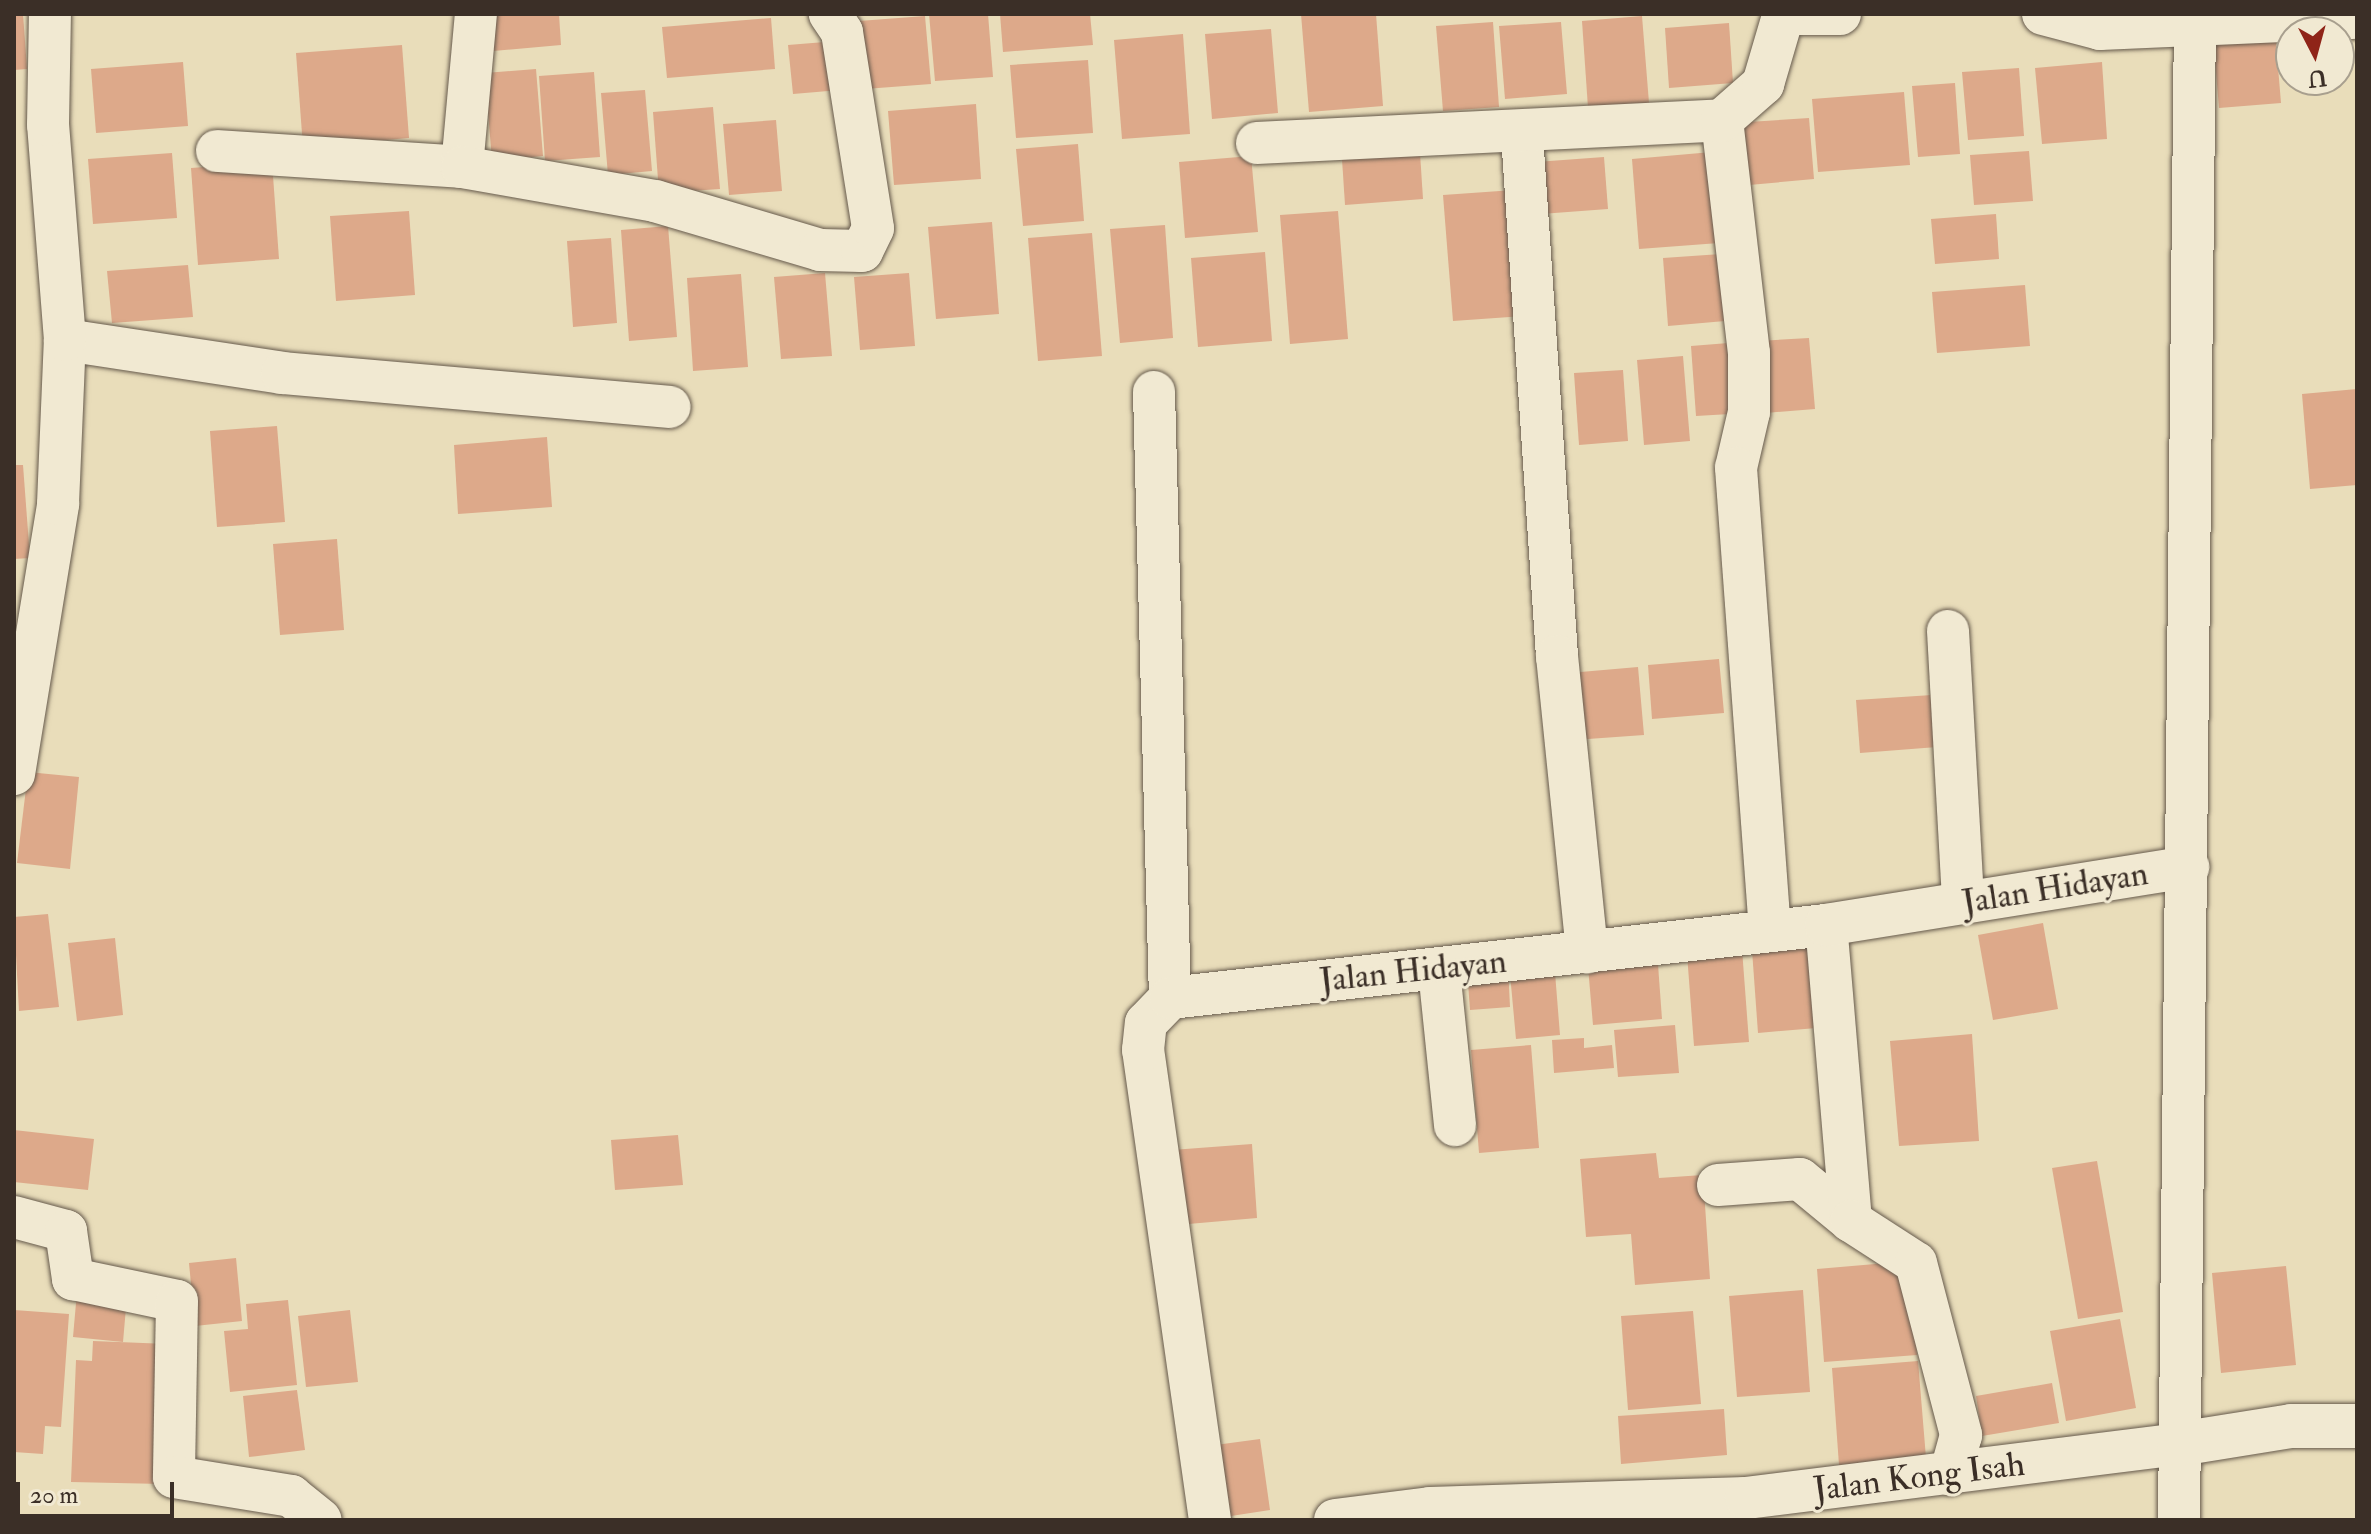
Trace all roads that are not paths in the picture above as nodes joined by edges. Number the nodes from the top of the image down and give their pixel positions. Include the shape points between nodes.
1 (50, 14) edge
2 (476, 14) edge
3 (1840, 14) edge
4 (2043, 14) edge
5 (835, 15) edge
6 (1783, 15) edge
7 (2357, 18) edge
8 (2195, 19) edge
9 (1722, 120) junction
10 (1522, 135) junction
11 (1257, 143) dead end
12 (217, 151) dead end
13 (462, 167) junction
14 (65, 340) junction
15 (1154, 392) dead end
16 (670, 407) dead end
17 (1948, 631) dead end
18 (14, 774) edge
19 (2188, 867) junction
20 (1963, 903) junction
21 (1826, 925) junction
22 (1770, 930) junction
23 (1587, 952) junction
24 (1439, 970) junction
25 (1170, 998) junction
26 (1455, 1125) dead end
27 (1718, 1185) dead end
28 (14, 1217) edge
29 (1851, 1221) junction
30 (2357, 1426) edge
31 (2179, 1444) junction
32 (1950, 1475) junction
33 (321, 1520) edge
34 (1210, 1520) edge
35 (1335, 1520) edge
36 (2179, 1520) edge

1 - 14 street via 48,125
2 - 13 street
3 - 6 street
4 - 8 street via 2100,29
5 - 13 street via 873,228 862,251 820,250 655,201
6 - 9 street via 1763,84
7 - 8 street
8 - 19 street
9 - 10 street
9 - 22 street via 1749,353 1749,412 1736,468
10 - 11 street
10 - 23 street via 1557,656
12 - 13 street
14 - 16 street via 282,373
14 - 18 street via 48,595
15 - 25 street
17 - 20 street
19 - 20 street, Jalan Hidayan
19 - 31 street
20 - 21 street, Jalan Hidayan
21 - 22 street, Jalan Hidayan
21 - 29 street
22 - 23 street, Jalan Hidayan
23 - 24 street, Jalan Hidayan
24 - 25 street, Jalan Hidayan
24 - 26 street
25 - 34 street via 1146,1023 1143,1050
27 - 29 street via 1800,1179
28 - 33 street via 66,1231 73,1279 177,1301 174,1477 291,1496
29 - 32 street via 1916,1263 1961,1435
30 - 31 street, Jalan Kong Isah via 2291,1426
31 - 32 street, Jalan Kong Isah
31 - 36 street
32 - 35 street, Jalan Kong Isah via 1746,1498 1430,1508

